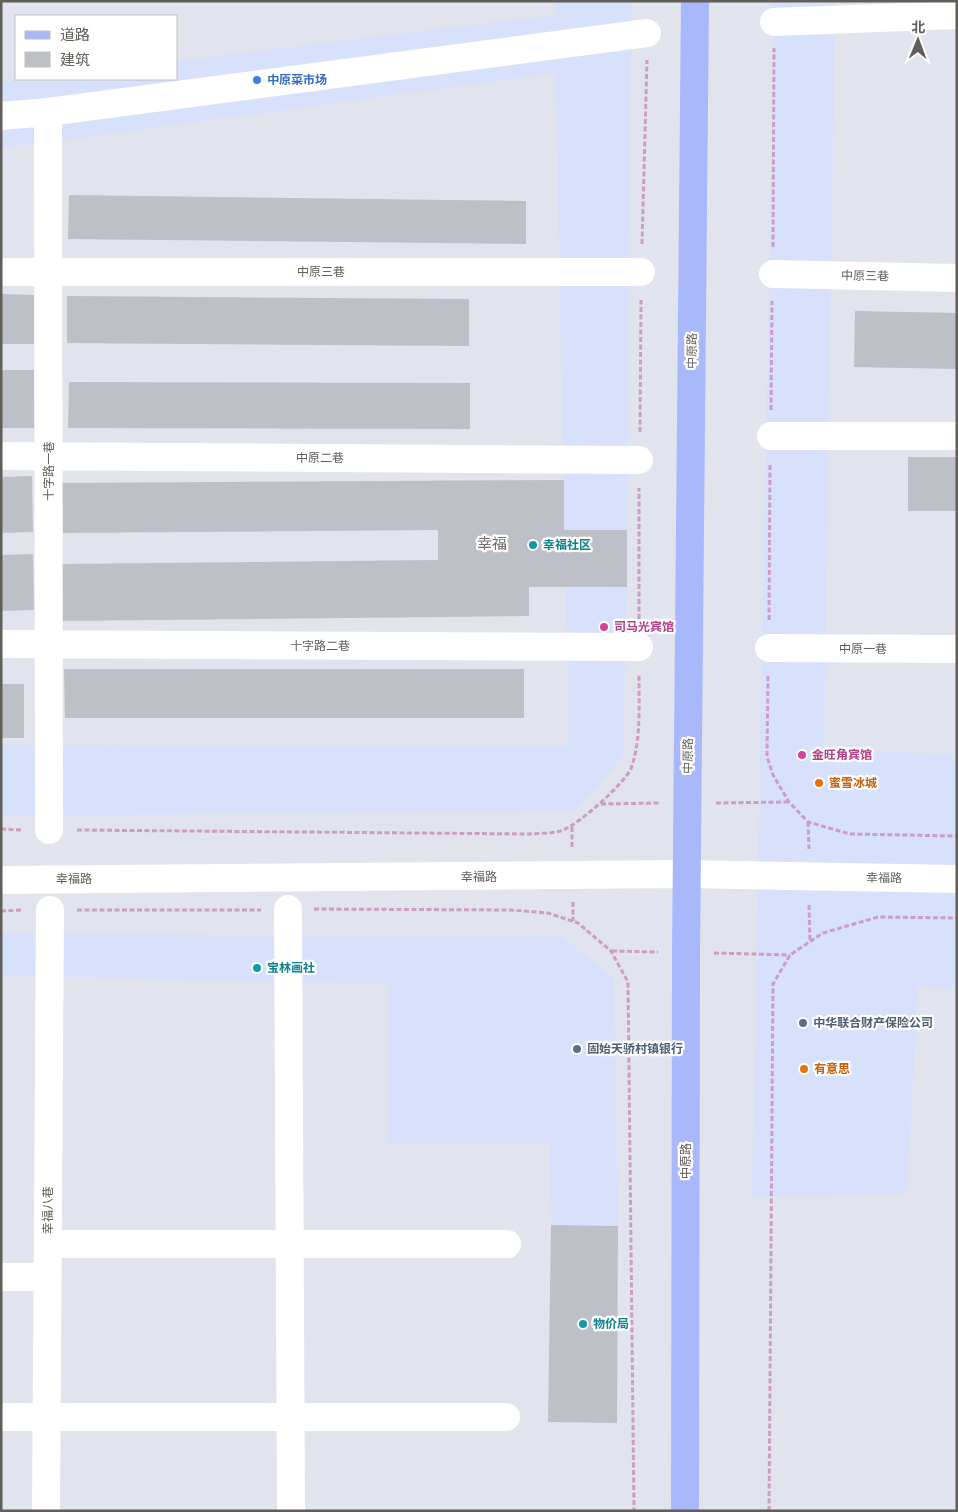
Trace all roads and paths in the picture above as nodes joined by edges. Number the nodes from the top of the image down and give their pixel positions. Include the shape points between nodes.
1 (695, 1) edge
2 (957, 15) edge
3 (774, 22) joint
4 (647, 33) joint
5 (48, 112) junction
6 (1, 116) edge
7 (1, 272) edge
8 (48, 272) junction
9 (641, 272) junction
10 (773, 274) junction
11 (957, 278) edge
12 (771, 436) junction
13 (957, 436) edge
14 (1, 456) edge
15 (49, 456) junction
16 (639, 460) junction
17 (1, 644) edge
18 (49, 644) junction
19 (639, 647) junction
20 (768, 648) junction
21 (957, 649) edge
22 (1, 829) edge
23 (48, 830) junction
24 (957, 836) edge
25 (686, 874) junction
26 (957, 879) edge
27 (1, 880) edge
28 (50, 910) junction
29 (288, 910) junction
30 (1, 911) edge
31 (957, 918) edge
32 (48, 1244) junction
33 (290, 1244) junction
34 (507, 1244) dead end
35 (1, 1277) edge
36 (48, 1277) junction
37 (1, 1417) edge
38 (46, 1417) junction
39 (291, 1417) junction
40 (506, 1417) dead end
41 (46, 1511) edge
42 (291, 1511) edge
43 (634, 1511) edge
44 (686, 1511) edge
45 (769, 1511) edge

1 - 25 main road, 中原路
2 - 3 street
3 - 10 path
4 - 5 street
4 - 9 path
5 - 6 street
5 - 8 street, 十字路一巷
7 - 8 street, 中原三巷
8 - 9 street, 中原三巷
8 - 15 street, 十字路一巷
9 - 16 path
10 - 11 street, 中原三巷
10 - 12 path
12 - 13 street
12 - 20 path
14 - 15 street, 中原二巷
15 - 16 street, 中原二巷
15 - 18 street, 十字路一巷
16 - 19 path
17 - 18 street, 十字路二巷
18 - 19 street, 十字路二巷
18 - 23 street, 十字路一巷
19 - 23 path via 638,736 632,769 600,804 561,832
20 - 21 street, 中原一巷
20 - 24 path via 767,756 773,775 789,802 808,822 850,834
22 - 23 path
25 - 26 street, 幸福路
25 - 27 street, 幸福路
25 - 44 main road, 中原路
28 - 29 path
28 - 30 path
28 - 32 street, 幸福八巷
29 - 33 street
29 - 43 path via 512,910 548,913 578,923 611,951 628,982
31 - 45 path via 878,917 823,933 790,955 773,984
32 - 33 street
32 - 36 street, 幸福八巷
33 - 34 street
33 - 39 street
35 - 36 street
36 - 38 street, 幸福八巷
37 - 38 street
38 - 39 street
38 - 41 street, 幸福八巷
39 - 40 street
39 - 42 street

